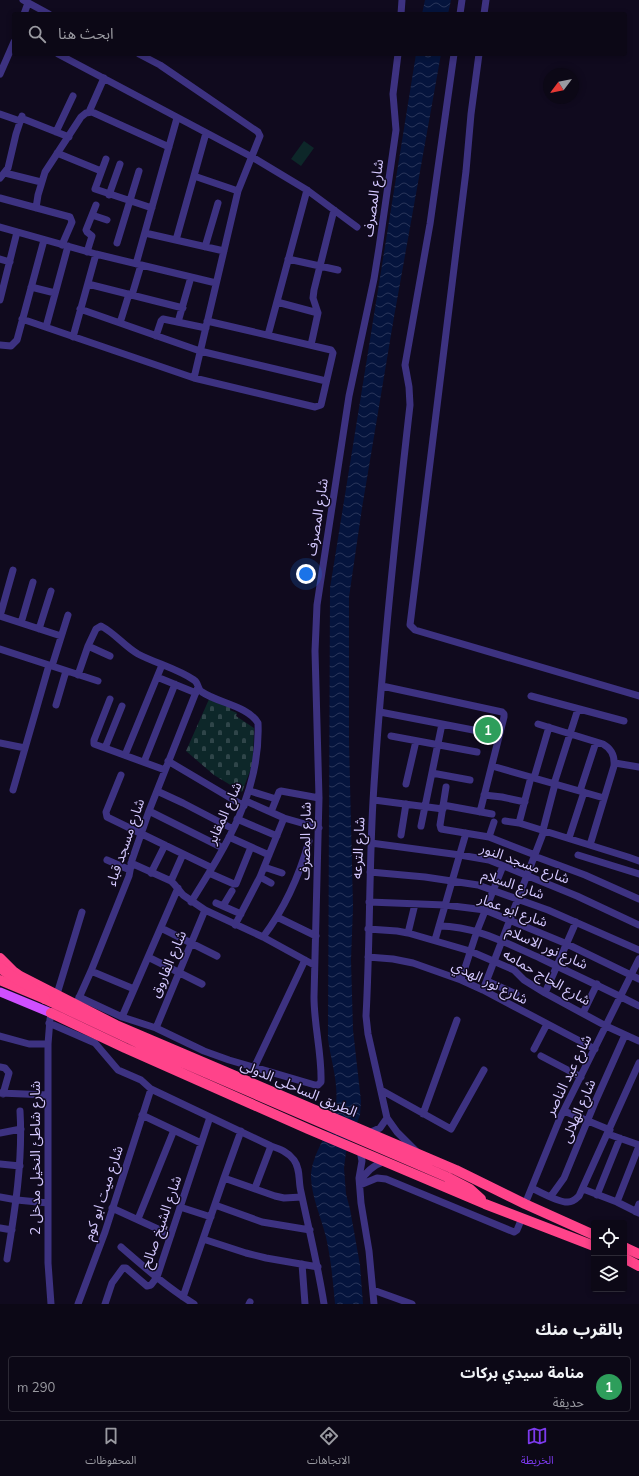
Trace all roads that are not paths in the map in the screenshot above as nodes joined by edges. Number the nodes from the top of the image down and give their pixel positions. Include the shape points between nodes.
1 (402, 0) edge
2 (462, 0) edge
3 (486, 0) edge
4 (26, 1) edge
5 (24, 12) edge
6 (45, 12) edge
7 (401, 12) edge
8 (460, 12) edge
9 (484, 12) edge
10 (12, 47) edge
11 (62, 56) edge
12 (143, 56) edge
13 (398, 56) edge
14 (454, 56) edge
15 (479, 56) edge
16 (0, 74) edge
17 (104, 78) junction
18 (72, 96) dead end
19 (89, 112) junction
20 (0, 114) edge
21 (21, 118) junction
22 (177, 118) junction
23 (56, 132) junction
24 (206, 133) junction
25 (69, 137) junction
26 (169, 147) junction
27 (57, 153) junction
28 (252, 157) junction
29 (106, 158) dead end
30 (120, 164) dead end
31 (101, 171) junction
32 (139, 171) dead end
33 (2, 174) edge
34 (194, 176) junction
35 (41, 182) junction
36 (307, 190) junction
37 (238, 192) junction
38 (109, 195) junction
39 (0, 198) edge
40 (129, 201) junction
41 (218, 203) dead end
42 (96, 205) dead end
43 (36, 208) junction
44 (152, 208) junction
45 (334, 210) junction
46 (92, 215) junction
47 (107, 220) dead end
48 (0, 227) edge
49 (357, 227) dead end
50 (18, 232) junction
51 (145, 233) junction
52 (44, 240) junction
53 (176, 240) junction
54 (117, 243) dead end
55 (65, 246) junction
56 (206, 247) junction
57 (87, 252) junction
58 (224, 252) junction
59 (96, 254) junction
60 (0, 259) edge
61 (288, 259) junction
62 (10, 262) junction
63 (139, 264) junction
64 (319, 266) junction
65 (338, 270) dead end
66 (191, 277) junction
67 (216, 283) junction
68 (88, 284) junction
69 (31, 287) junction
70 (55, 293) junction
71 (131, 294) junction
72 (0, 300) edge
73 (277, 302) junction
74 (182, 308) junction
75 (80, 309) junction
76 (318, 313) junction
77 (22, 319) junction
78 (178, 322) junction
79 (120, 323) junction
80 (206, 325) junction
81 (46, 327) junction
82 (268, 335) junction
83 (73, 336) junction
84 (156, 336) junction
85 (0, 345) edge
86 (311, 345) junction
87 (200, 351) junction
88 (194, 378) junction
89 (326, 381) junction
90 (13, 570) dead end
91 (33, 582) dead end
92 (50, 591) dead end
93 (3, 595) edge
94 (68, 615) dead end
95 (0, 618) edge
96 (21, 623) junction
97 (39, 629) junction
98 (61, 636) junction
99 (88, 646) junction
100 (0, 649) edge
101 (110, 656) dead end
102 (50, 665) junction
103 (162, 665) junction
104 (66, 671) junction
105 (78, 675) junction
106 (157, 677) junction
107 (98, 681) dead end
108 (175, 684) junction
109 (382, 686) junction
110 (197, 690) junction
111 (531, 696) dead end
112 (639, 696) edge
113 (110, 699) dead end
114 (56, 705) dead end
115 (122, 706) dead end
116 (578, 709) junction
117 (380, 712) junction
118 (624, 721) dead end
119 (442, 724) junction
120 (538, 724) dead end
121 (549, 727) junction
122 (570, 734) junction
123 (499, 735) junction
124 (391, 736) dead end
125 (416, 741) junction
126 (596, 742) junction
127 (0, 743) edge
128 (437, 745) junction
129 (25, 748) junction
130 (105, 748) junction
131 (478, 752) dead end
132 (125, 755) junction
133 (168, 761) junction
134 (144, 762) junction
135 (614, 762) junction
136 (492, 766) junction
137 (639, 767) edge
138 (164, 770) junction
139 (432, 773) junction
140 (121, 775) dead end
141 (532, 778) junction
142 (470, 780) dead end
143 (406, 784) dead end
144 (555, 784) junction
145 (446, 787) dead end
146 (13, 790) dead end
147 (156, 791) junction
148 (250, 791) junction
149 (582, 792) junction
150 (484, 795) junction
151 (319, 798) junction
152 (604, 798) junction
153 (276, 799) junction
154 (374, 800) junction
155 (525, 802) junction
156 (245, 804) junction
157 (406, 804) junction
158 (425, 807) junction
159 (443, 807) junction
160 (149, 811) junction
161 (271, 812) junction
162 (480, 812) junction
163 (492, 814) dead end
164 (284, 818) junction
165 (237, 819) junction
166 (505, 821) dead end
167 (494, 822) dead end
168 (519, 823) junction
169 (422, 826) dead end
170 (319, 828) junction
171 (233, 829) junction
172 (543, 830) junction
173 (466, 833) junction
174 (141, 834) junction
175 (401, 835) dead end
176 (276, 836) junction
177 (229, 837) junction
178 (489, 838) junction
179 (569, 838) junction
180 (309, 842) dead end
181 (371, 843) junction
182 (165, 845) junction
183 (590, 845) junction
184 (251, 847) junction
185 (223, 848) junction
186 (183, 854) junction
187 (460, 854) junction
188 (269, 855) junction
189 (578, 855) dead end
190 (534, 856) junction
191 (107, 860) dead end
192 (639, 861) edge
193 (503, 866) junction
194 (131, 867) junction
195 (264, 867) junction
196 (210, 870) junction
197 (370, 872) junction
198 (152, 873) junction
199 (282, 873) dead end
200 (639, 874) edge
201 (527, 876) junction
202 (260, 877) junction
203 (452, 881) junction
204 (171, 882) junction
205 (271, 883) dead end
206 (178, 888) junction
207 (493, 890) junction
208 (232, 891) dead end
209 (518, 899) junction
210 (639, 899) edge
211 (191, 902) junction
212 (369, 902) junction
213 (216, 903) dead end
214 (415, 904) junction
215 (445, 905) junction
216 (223, 906) junction
217 (205, 910) junction
218 (485, 910) junction
219 (82, 912) dead end
220 (241, 914) junction
221 (278, 916) junction
222 (510, 920) junction
223 (576, 922) junction
224 (235, 925) junction
225 (639, 925) edge
226 (439, 926) junction
227 (161, 928) junction
228 (368, 929) junction
229 (477, 931) junction
230 (408, 933) junction
231 (316, 936) junction
232 (263, 937) junction
233 (435, 940) junction
234 (502, 941) junction
235 (191, 943) junction
236 (567, 944) junction
237 (639, 950) edge
238 (470, 951) junction
239 (217, 956) dead end
240 (148, 957) junction
241 (368, 957) junction
242 (0, 958) edge
243 (639, 959) edge
244 (305, 960) junction
245 (494, 962) junction
246 (314, 965) junction
247 (558, 966) junction
248 (0, 969) edge
249 (13, 971) junction
250 (91, 971) junction
251 (179, 973) junction
252 (631, 975) junction
253 (639, 979) edge
254 (0, 980) edge
255 (461, 980) junction
256 (487, 981) junction
257 (202, 984) dead end
258 (597, 984) junction
259 (134, 989) junction
260 (484, 990) junction
261 (0, 992) edge
262 (545, 993) junction
263 (57, 994) junction
264 (516, 994) dead end
265 (621, 997) junction
266 (45, 999) junction
267 (78, 1001) junction
268 (639, 1006) edge
269 (583, 1013) junction
270 (50, 1018) junction
271 (122, 1018) junction
272 (457, 1020) dead end
273 (547, 1024) junction
274 (606, 1026) junction
275 (156, 1028) junction
276 (625, 1035) junction
277 (0, 1036) edge
278 (639, 1041) edge
279 (48, 1044) junction
280 (534, 1049) dead end
281 (595, 1049) junction
282 (541, 1056) dead end
283 (639, 1064) edge
284 (0, 1067) edge
285 (254, 1068) junction
286 (484, 1070) dead end
287 (581, 1077) junction
288 (151, 1089) junction
289 (381, 1090) junction
290 (2, 1094) edge
291 (48, 1095) junction
292 (20, 1111) dead end
293 (564, 1111) junction
294 (423, 1114) junction
295 (142, 1116) junction
296 (210, 1116) junction
297 (387, 1118) junction
298 (588, 1121) junction
299 (21, 1129) junction
300 (174, 1130) junction
301 (241, 1132) junction
302 (609, 1132) junction
303 (0, 1133) edge
304 (620, 1138) junction
305 (365, 1142) junction
306 (201, 1143) junction
307 (271, 1146) junction
308 (639, 1146) edge
309 (419, 1154) junction
310 (385, 1161) junction
311 (0, 1164) edge
312 (20, 1166) junction
313 (224, 1178) junction
314 (360, 1185) junction
315 (255, 1188) junction
316 (532, 1188) junction
317 (583, 1189) junction
318 (597, 1195) junction
319 (552, 1196) junction
320 (0, 1197) edge
321 (302, 1197) junction
322 (17, 1200) junction
323 (617, 1202) junction
324 (48, 1203) junction
325 (485, 1204) junction
326 (525, 1204) junction
327 (639, 1204) edge
328 (215, 1205) junction
329 (180, 1207) junction
330 (112, 1208) junction
331 (637, 1212) edge
332 (211, 1217) junction
333 (522, 1218) junction
334 (138, 1219) junction
335 (0, 1228) edge
336 (12, 1230) junction
337 (310, 1230) junction
338 (591, 1234) edge
339 (171, 1235) junction
340 (203, 1239) junction
341 (591, 1245) edge
342 (121, 1247) dead end
343 (627, 1249) edge
344 (639, 1254) edge
345 (7, 1259) dead end
346 (627, 1260) edge
347 (302, 1264) junction
348 (639, 1266) edge
349 (318, 1267) junction
350 (157, 1277) junction
351 (373, 1290) junction
352 (183, 1298) junction
353 (51, 1304) edge
354 (78, 1304) edge
355 (105, 1304) edge
356 (194, 1304) edge
357 (306, 1304) edge
358 (324, 1304) edge
359 (374, 1304) edge
360 (412, 1304) edge

1 - 7 street
2 - 8 street
3 - 9 street
4 - 5 street
4 - 6 street
10 - 16 street
11 - 17 street
12 - 28 street via 258,132 260,138
13 - 151 street, شارع المصرف via 393,94 396,130 379,248 349,396 317,606 315,651
14 - 109 street, شارع الترعه via 430,224 405,364 410,405
15 - 112 street via 410,625 415,630
17 - 19 street
17 - 22 street
18 - 23 street
19 - 25 street via 81,117
19 - 26 street
20 - 21 street
21 - 23 street
21 - 33 street
22 - 24 street
22 - 26 street
23 - 25 street
24 - 28 street
24 - 34 street
25 - 27 street
26 - 44 street
27 - 31 street
27 - 35 street
28 - 36 street
28 - 37 street
29 - 31 street
30 - 38 street
31 - 38 street via 96,189
32 - 40 street
33 - 35 street
34 - 37 street
34 - 53 street
35 - 43 street
36 - 45 street
36 - 61 street
37 - 58 street
38 - 40 street
39 - 43 street
40 - 44 street
40 - 54 street
41 - 56 street
42 - 46 street
43 - 55 street via 72,219
44 - 51 street
45 - 49 street
45 - 64 street
46 - 47 street
46 - 57 street via 86,230 92,236
48 - 50 street
50 - 52 street
50 - 62 street
51 - 53 street
51 - 63 street
52 - 55 street
52 - 69 street
53 - 56 street
55 - 57 street
55 - 70 street
56 - 58 street
57 - 59 street
58 - 67 street
59 - 63 street
59 - 68 street
60 - 62 street
61 - 64 street
61 - 73 street
62 - 72 street
63 - 66 street
63 - 71 street
64 - 65 street
64 - 76 street via 313,294
66 - 67 street
66 - 74 street
67 - 80 street
68 - 71 street
68 - 75 street
69 - 70 street
69 - 77 street
70 - 81 street
71 - 74 street
71 - 79 street
73 - 76 street
73 - 82 street
74 - 78 street
75 - 79 street
75 - 83 street
76 - 86 street
77 - 81 street
77 - 85 street via 14,344
78 - 80 street
78 - 84 street via 163,319
79 - 84 street
80 - 82 street
80 - 87 street
81 - 83 street
82 - 86 street
83 - 88 street
84 - 87 street
86 - 89 street via 332,350
87 - 88 street
87 - 89 street
88 - 89 street via 317,407 322,403
90 - 93 street
91 - 96 street
92 - 97 street
93 - 95 street
94 - 98 street
95 - 96 street
96 - 97 street
97 - 98 street
98 - 102 street
99 - 101 street
99 - 103 street, شارع المقابر via 96,629 101,626 138,654
99 - 105 street
100 - 102 street
102 - 104 street
102 - 129 street
103 - 106 street
103 - 110 street, شارع المقابر via 195,680
104 - 105 street
104 - 114 street
105 - 107 street
106 - 108 street
106 - 132 street
108 - 110 street
108 - 134 street
109 - 117 street, شارع الترعه
109 - 123 street via 500,710 504,717
110 - 133 street, شارع مسجد قباء
110 - 148 street, شارع المقابر via 240,709 254,717 258,723 256,764
111 - 116 street
113 - 130 street via 94,742 96,746
115 - 130 street
116 - 118 street
116 - 122 street
117 - 119 street
117 - 154 street, شارع الترعه
119 - 123 street
119 - 128 street
120 - 121 street
121 - 122 street
121 - 141 street
122 - 126 street
122 - 144 street
123 - 136 street
124 - 125 street
125 - 128 street
125 - 143 street
126 - 135 street via 611,750
126 - 149 street
127 - 129 street
128 - 131 street
128 - 139 street
129 - 146 street
130 - 132 street
132 - 134 street
133 - 138 street, شارع مسجد قباء
133 - 156 street
134 - 138 street
135 - 137 street
135 - 152 street
136 - 141 street
136 - 150 street
138 - 147 street, شارع مسجد قباء
139 - 142 street
139 - 158 street
140 - 174 street via 106,816
141 - 144 street
141 - 155 street
144 - 149 street
144 - 172 street
145 - 159 street
147 - 160 street, شارع مسجد قباء
147 - 171 street
148 - 153 street
148 - 156 street, شارع المقابر
149 - 152 street
149 - 179 street
150 - 155 street
150 - 162 street
151 - 153 street via 281,791
151 - 170 street, شارع المصرف
152 - 183 street
153 - 161 street
154 - 157 street
154 - 181 street, شارع الترعه
155 - 168 street
156 - 161 street
156 - 165 street, شارع المقابر
157 - 158 street
157 - 175 street
158 - 159 street
158 - 169 street
159 - 162 street
159 - 173 street via 440,828
160 - 174 street, شارع مسجد قباء
160 - 185 street
161 - 164 street
162 - 163 street
164 - 170 street
164 - 176 street
165 - 171 street, شارع المقابر
165 - 176 street
166 - 168 street
167 - 178 street
168 - 172 street
170 - 231 street, شارع المصرف
171 - 177 street, شارع المقابر
172 - 179 street
172 - 190 street
173 - 178 street
173 - 187 street
174 - 182 street
174 - 194 street, شارع مسجد قباء
176 - 188 street
177 - 184 street
177 - 185 street, شارع المقابر
178 - 190 street
179 - 183 street
180 - 221 street via 296,880
181 - 187 street, شارع مسجد النور
181 - 197 street, شارع الترعه
182 - 186 street
182 - 198 street
183 - 192 street
184 - 188 street
184 - 196 street via 236,884
185 - 196 street, شارع المقابر
186 - 196 street
186 - 204 street
187 - 193 street, شارع مسجد النور via 489,860
187 - 203 street
188 - 195 street
189 - 200 street
190 - 201 street
190 - 210 street
191 - 194 street
193 - 201 street, شارع مسجد النور
193 - 207 street
194 - 198 street
194 - 250 street, شارع مسجد قباء
195 - 199 street
195 - 202 street
196 - 211 street, شارع المقابر
197 - 203 street, شارع السلام
197 - 212 street, شارع الترعه
198 - 204 street
201 - 209 street
201 - 225 street, شارع مسجد النور
202 - 205 street
202 - 220 street
203 - 207 street, شارع السلام
203 - 215 street
204 - 206 street
206 - 211 street
206 - 227 street
207 - 209 street, شارع السلام
207 - 218 street
208 - 216 street
209 - 222 street
209 - 223 street, شارع السلام
211 - 217 street
212 - 214 street, شارع ابو عمار
212 - 228 street, شارع الترعه
213 - 216 street
214 - 215 street, شارع ابو عمار
214 - 230 street
215 - 218 street, شارع ابو عمار
215 - 226 street
216 - 220 street
217 - 224 street
217 - 235 street, شارع الفاروق
218 - 222 street, شارع ابو عمار
218 - 229 street
219 - 263 street
220 - 224 street
221 - 231 street
221 - 232 street
222 - 234 street
222 - 236 street, شارع ابو عمار
223 - 236 street
223 - 237 street, شارع السلام
224 - 232 street
226 - 229 street, شارع نور الاسلام
226 - 233 street
227 - 235 street
227 - 240 street
228 - 230 street, شارع الحاج حمامه
228 - 241 street, شارع الترعه
229 - 234 street, شارع نور الاسلام
229 - 238 street
230 - 233 street, شارع الحاج حمامه
231 - 246 street, شارع المصرف
232 - 244 street
233 - 238 street, شارع الحاج حمامه
234 - 245 street
234 - 247 street, شارع نور الاسلام
235 - 239 street
235 - 251 street, شارع الفاروق
236 - 247 street
236 - 252 street, شارع ابو عمار
238 - 245 street, شارع الحاج حمامه
238 - 255 street
240 - 251 street
240 - 259 street
241 - 255 street, شارع نور الهدي via 412,963
241 - 289 street, شارع الترعه via 367,1028
242 - 249 highway, الطريق الساحلى الدولى
243 - 252 street, شارع عبد الناصر
244 - 246 street
244 - 285 street
245 - 256 street
245 - 262 street, شارع الحاج حمامه via 514,970 524,980
246 - 285 street, شارع المصرف via 314,1011 320,1058 320,1084 315,1085
247 - 258 street, شارع نور الاسلام
247 - 262 street
248 - 249 main road
248 - 266 highway, bridge via 39,992
249 - 263 highway, الطريق الساحلى الدولى
250 - 259 street
250 - 267 street, شارع مسجد قباء
251 - 257 street
251 - 275 street, شارع الفاروق
252 - 253 street, شارع ابو عمار
252 - 265 street, شارع عبد الناصر
254 - 266 highway
255 - 260 street, شارع نور الهدي
256 - 260 street
256 - 264 street
258 - 265 street, شارع نور الاسلام
258 - 269 street
259 - 271 street
260 - 273 street, شارع نور الهدي
261 - 270 main road
262 - 269 street, شارع الحاج حمامه
263 - 267 highway, الطريق الساحلى الدولى
265 - 268 street, شارع نور الاسلام
265 - 274 street, شارع عبد الناصر
266 - 305 highway via 119,1035
267 - 271 street
267 - 305 highway, الطريق الساحلى الدولى via 103,1018
269 - 274 street, شارع الحاج حمامه
270 - 279 street, شارع شاطئ النخيل مدخل 2
270 - 288 street via 94,1043 114,1067 141,1080
270 - 305 highway, الطريق الساحلى الدولى via 125,1048 308,1129
271 - 275 street
272 - 294 street
273 - 280 street
273 - 281 street, شارع نور الهدي
274 - 276 street, شارع الحاج حمامه
274 - 281 street, شارع عبد الناصر
275 - 285 street via 204,1051
276 - 278 street, شارع الحاج حمامه
276 - 298 street, شارع الهلالى
277 - 279 street via 29,1044
279 - 291 street, شارع شاطئ النخيل مدخل 2
281 - 287 street, شارع عبد الناصر
282 - 287 street
283 - 302 street
284 - 290 street via 6,1068 9,1073
286 - 294 street via 451,1129
287 - 293 street, شارع عبد الناصر
288 - 295 street, شارع ميت ابو كوم
288 - 296 street
289 - 294 street
289 - 297 street, شارع الترعه
290 - 291 street
291 - 324 street, شارع شاطئ النخيل مدخل 2
292 - 299 street
293 - 298 street
293 - 316 street, شارع عبد الناصر
295 - 300 street
295 - 330 street, شارع ميت ابو كوم
296 - 301 street
296 - 306 street, شارع الشيخ صالح
297 - 305 street
297 - 309 street, شارع الترعه
298 - 302 street
298 - 319 street, شارع الهلالى via 564,1178
299 - 303 street
299 - 312 street
300 - 306 street
300 - 334 street
301 - 307 street
301 - 313 street
302 - 304 street
302 - 317 street
304 - 308 street
304 - 318 street
305 - 309 highway, الطريق الساحلى الدولى
305 - 310 highway, الطريق الساحلى الدولى
305 - 314 street via 359,1173
305 - 325 highway via 464,1186
306 - 329 street, شارع الشيخ صالح
307 - 315 street
307 - 321 street via 286,1152 294,1159 299,1170
308 - 323 street
309 - 326 highway, الطريق الساحلى الدولى
310 - 314 street via 371,1168
310 - 325 highway, الطريق الساحلى الدولى
311 - 312 street
312 - 322 street
313 - 315 street
313 - 328 street
314 - 333 street via 372,1179 386,1179 514,1232
314 - 351 street
315 - 321 street via 284,1198
316 - 319 street
316 - 326 street, شارع عبد الناصر
317 - 318 street
317 - 319 street via 579,1196 568,1202
318 - 323 street
320 - 322 street
321 - 337 street
322 - 324 street
322 - 336 street
323 - 331 street
324 - 353 street, شارع شاطئ النخيل مدخل 2
325 - 333 highway, الطريق الساحلى الدولى
326 - 338 highway, الطريق الساحلى الدولى
327 - 331 street
328 - 332 street
328 - 337 street via 262,1222
329 - 332 street
329 - 339 street, شارع الشيخ صالح
330 - 334 street
330 - 354 street, شارع ميت ابو كوم
332 - 340 street
333 - 341 highway, الطريق الساحلى الدولى
334 - 339 street
335 - 336 street
336 - 345 street
337 - 349 street
339 - 350 street, شارع الشيخ صالح
340 - 347 street via 246,1253
340 - 352 street
342 - 350 street
343 - 344 highway
346 - 348 highway
347 - 349 street
347 - 357 street
349 - 358 street
350 - 352 street
350 - 355 street, شارع الشيخ صالح via 151,1286 147,1286 123,1268 112,1283
351 - 359 street
351 - 360 street
352 - 356 street

